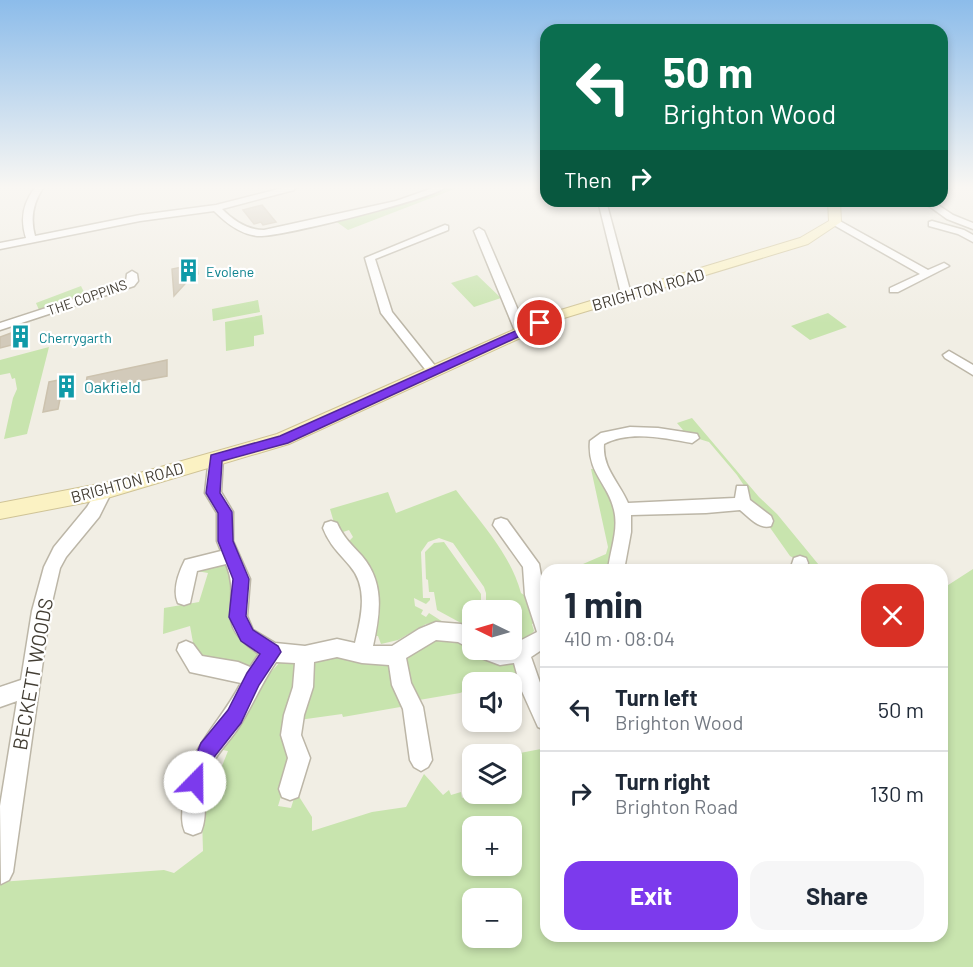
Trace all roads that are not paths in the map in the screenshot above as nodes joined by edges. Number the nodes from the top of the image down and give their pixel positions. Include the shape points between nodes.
1 (29, 233) edge
2 (61, 233) edge
3 (431, 233) edge
4 (480, 233) edge
5 (610, 233) edge
6 (817, 233) edge
7 (857, 233) edge
8 (31, 239) junction
9 (0, 246) edge
10 (944, 266) dead end
11 (926, 273) junction
12 (132, 274) dead end
13 (898, 284) dead end
14 (626, 294) junction
15 (0, 327) edge
16 (521, 331) junction
17 (949, 355) dead end
18 (432, 370) junction
19 (973, 370) edge
20 (692, 438) dead end
21 (216, 458) junction
22 (104, 491) junction
23 (622, 509) junction
24 (0, 511) edge
25 (765, 521) dead end
26 (501, 525) dead end
27 (331, 528) dead end
28 (231, 556) junction
29 (617, 564) edge
30 (184, 597) dead end
31 (540, 613) edge
32 (462, 634) edge
33 (540, 641) edge
34 (186, 650) dead end
35 (272, 652) junction
36 (522, 653) edge
37 (362, 654) junction
38 (396, 654) junction
39 (305, 655) junction
40 (522, 660) edge
41 (253, 679) junction
42 (29, 687) junction
43 (0, 696) edge
44 (540, 709) edge
45 (421, 760) dead end
46 (290, 789) dead end
47 (193, 824) dead end
48 (1, 873) edge

1 - 8 street
2 - 8 street
3 - 18 street via 370,258 387,313
4 - 16 street
5 - 14 street
6 - 14 street, BRIGHTON ROAD via 804,241
7 - 11 street
8 - 9 street
10 - 11 street
11 - 13 street
12 - 15 street, THE COPPINS via 130,284
14 - 16 street, BRIGHTON ROAD
16 - 18 street, BRIGHTON ROAD
17 - 19 street
18 - 21 street, BRIGHTON ROAD via 284,439
20 - 23 street via 664,432 617,434 597,441 600,472
21 - 22 street, BRIGHTON ROAD
21 - 28 street via 213,493 225,512 225,541
22 - 24 street, BRIGHTON ROAD
22 - 42 street, BECKETT WOODS via 52,567
23 - 25 street via 706,507 742,496
23 - 29 street
26 - 31 street via 531,564
27 - 37 street via 340,547 358,563 371,591 372,610
28 - 30 street via 191,565
28 - 35 street via 241,579 237,603 242,629
32 - 38 street via 436,631
33 - 36 street
34 - 41 street via 197,664
35 - 39 street
35 - 41 street
37 - 38 street
37 - 39 street via 337,648
38 - 45 street via 402,685 413,707
39 - 46 street via 303,687 291,735 298,758
40 - 44 street
41 - 47 street via 234,717 208,749 197,773
42 - 43 street
42 - 48 street, BECKETT WOODS

